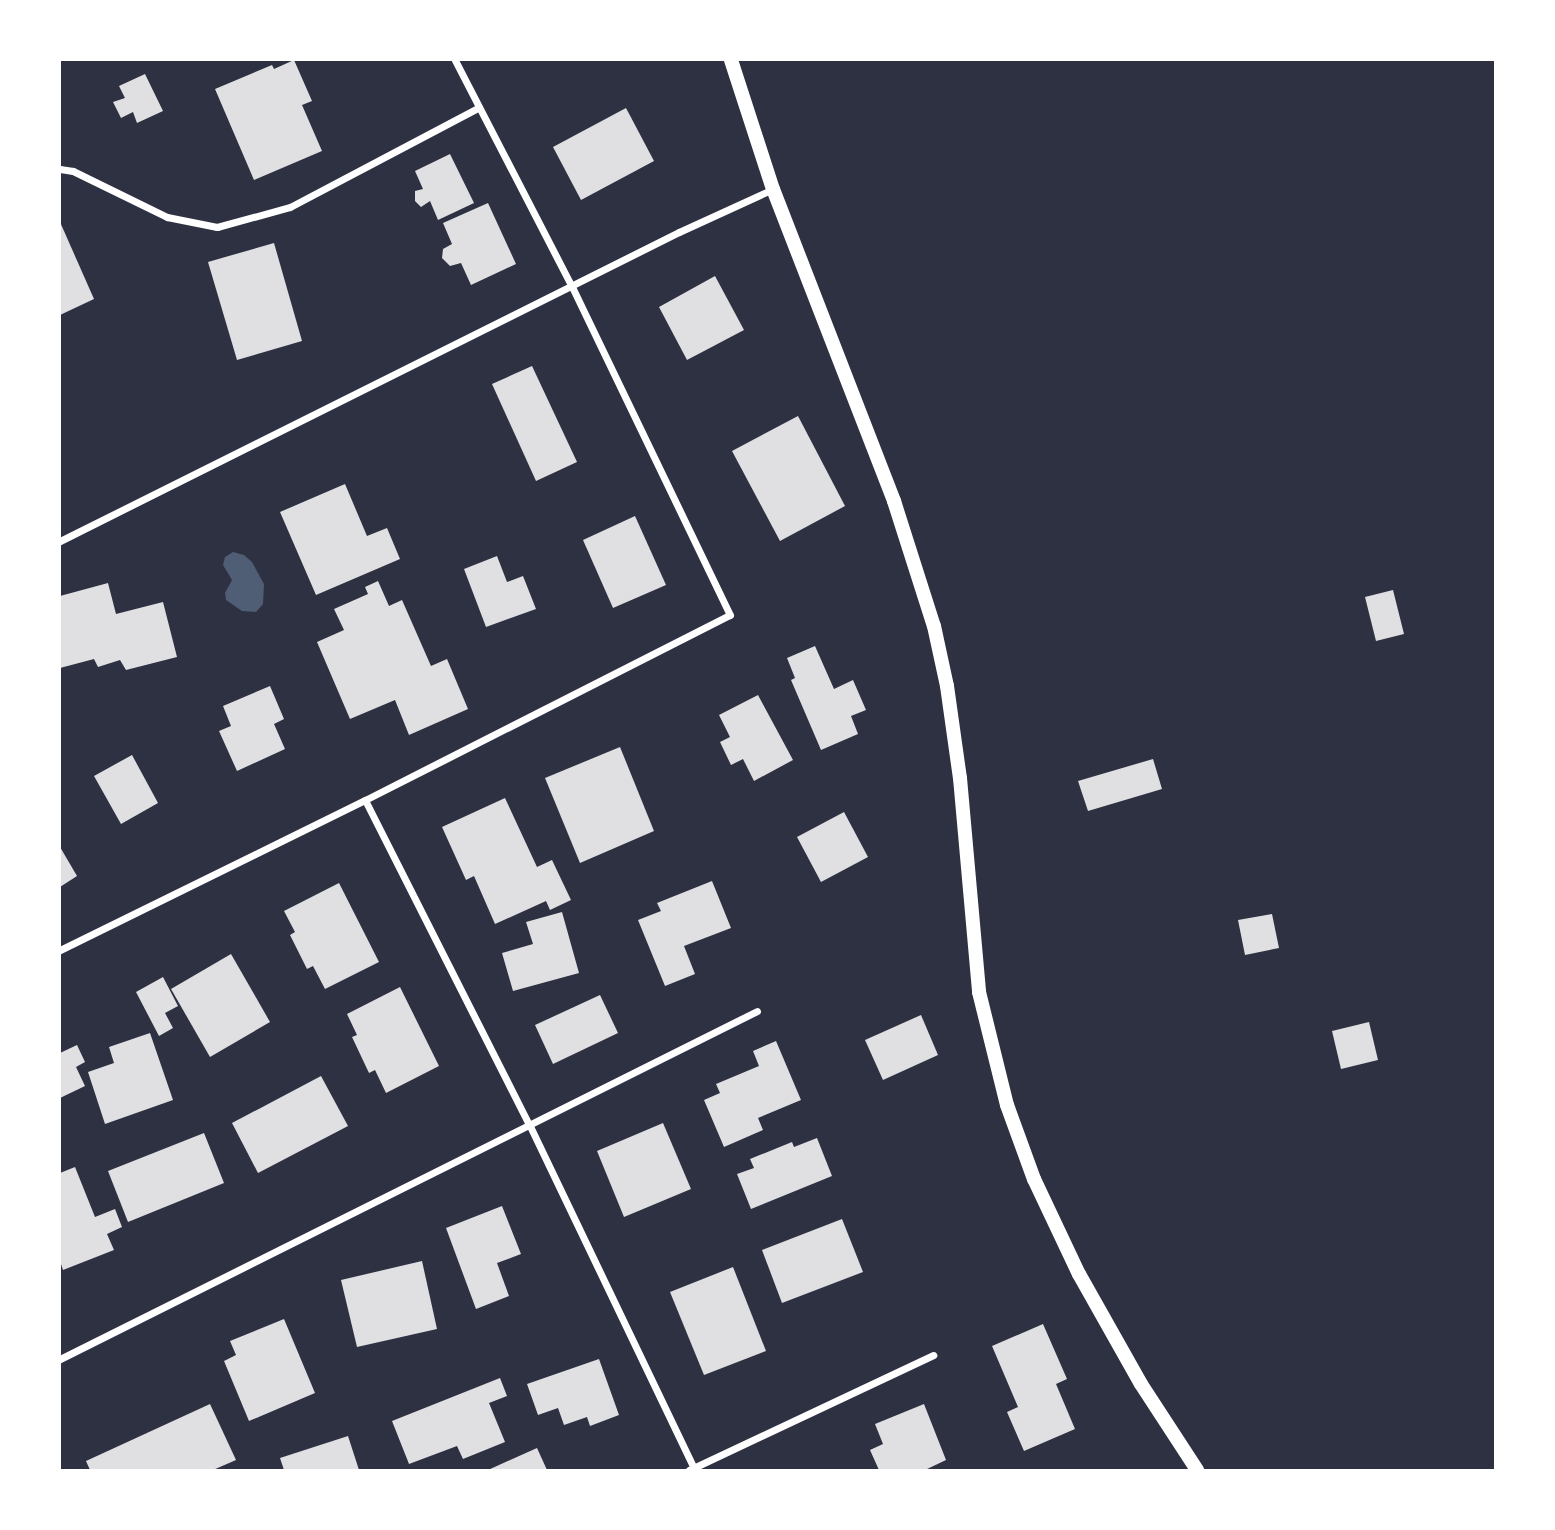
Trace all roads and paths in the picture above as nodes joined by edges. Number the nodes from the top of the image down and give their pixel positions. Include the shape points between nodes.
1 (455, 60) edge
2 (731, 60) edge
3 (478, 108) junction
4 (60, 169) edge
5 (773, 189) junction
6 (571, 285) junction
7 (60, 541) edge
8 (365, 800) junction
9 (60, 950) edge
10 (757, 1011) dead end
11 (529, 1124) junction
12 (933, 1355) dead end
13 (60, 1359) edge
14 (691, 1469) edge
15 (1197, 1471) edge

1 - 3 street
2 - 5 main road
3 - 4 street via 290,207 218,227 167,217
3 - 6 street
5 - 6 street
5 - 15 main road via 889,489 934,626 960,778 979,992 1007,1105 1043,1202 1079,1275
6 - 7 street
6 - 8 street via 730,615
8 - 9 street
8 - 11 street
10 - 11 street
11 - 13 street
11 - 14 street
12 - 14 street

